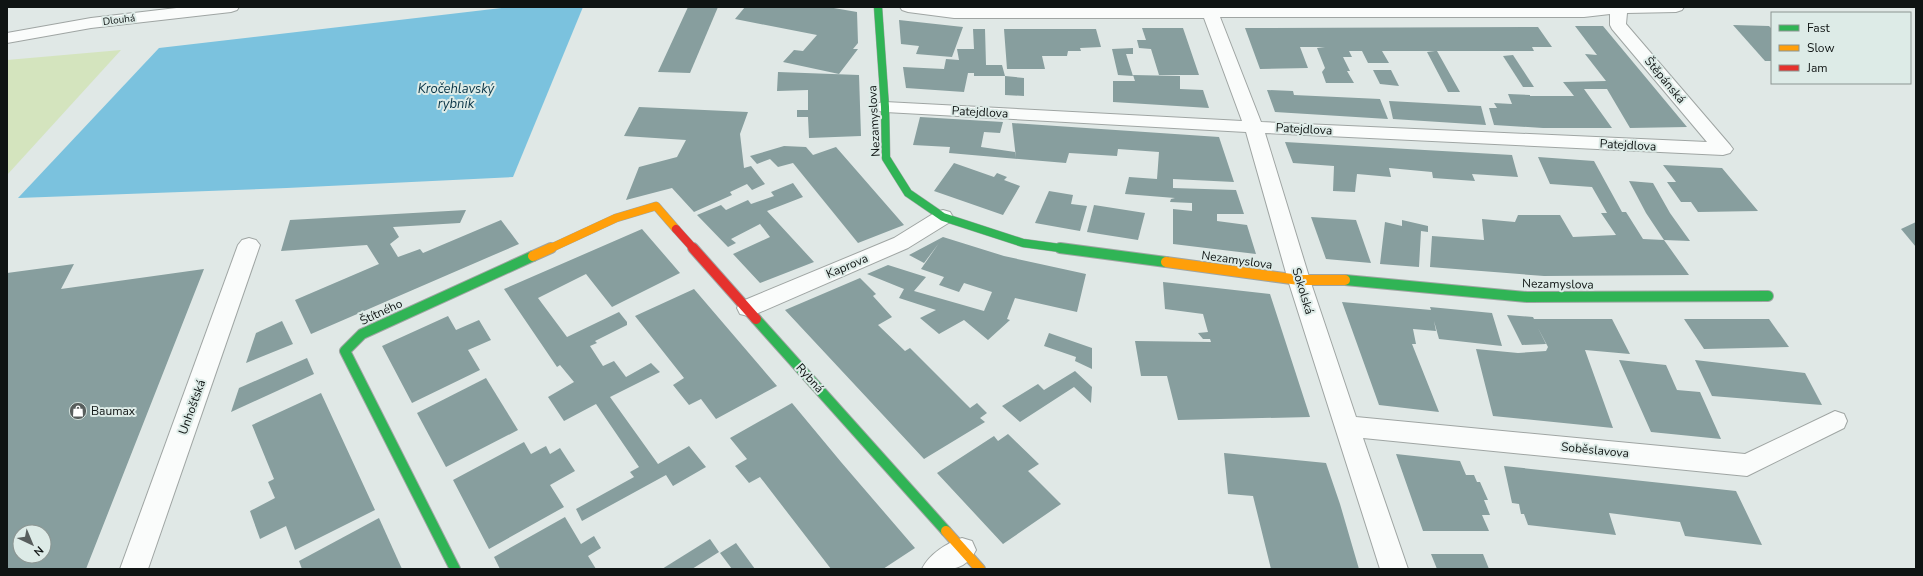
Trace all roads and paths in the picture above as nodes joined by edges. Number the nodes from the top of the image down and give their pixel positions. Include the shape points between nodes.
1 (231, 7) edge
2 (878, 7) edge
3 (908, 7) edge
4 (1676, 7) edge
5 (1619, 8) edge
6 (954, 10) edge
7 (1210, 14) junction
8 (7, 38) edge
9 (885, 107) junction
10 (1254, 127) junction
11 (1723, 149) joint
12 (656, 206) joint
13 (943, 217) junction
14 (249, 245) dead end
15 (1299, 280) junction
16 (1768, 296) dead end
17 (748, 308) junction
18 (1834, 421) dead end
19 (1346, 426) junction
20 (971, 560) edge
21 (134, 569) edge
22 (455, 569) edge
23 (936, 569) edge
24 (1394, 569) edge

1 - 8 street, Dlouhá via 114,20
2 - 9 street, Nezamyslova
3 - 6 street
4 - 5 street
5 - 7 street via 1576,12
5 - 11 street, Štěpánská via 1618,25
6 - 7 street
7 - 10 street, Sokolská
9 - 10 street, Patejdlova
9 - 13 street, Nezamyslova via 886,158 908,193
10 - 11 street, Patejdlova
10 - 15 street, Sokolská
12 - 17 street, Rybná
12 - 22 street, Štítného via 616,218 362,334 345,351
13 - 15 street, Nezamyslova via 1023,243
13 - 17 street, Kaprova via 901,243
14 - 21 street, Unhošťská
15 - 16 street, Nezamyslova via 1334,279 1527,297
15 - 19 street, Sokolská
17 - 20 street, Rybná
18 - 19 street, Soběslavova via 1747,465
19 - 24 street, Sokolská
20 - 23 street, Rybná

